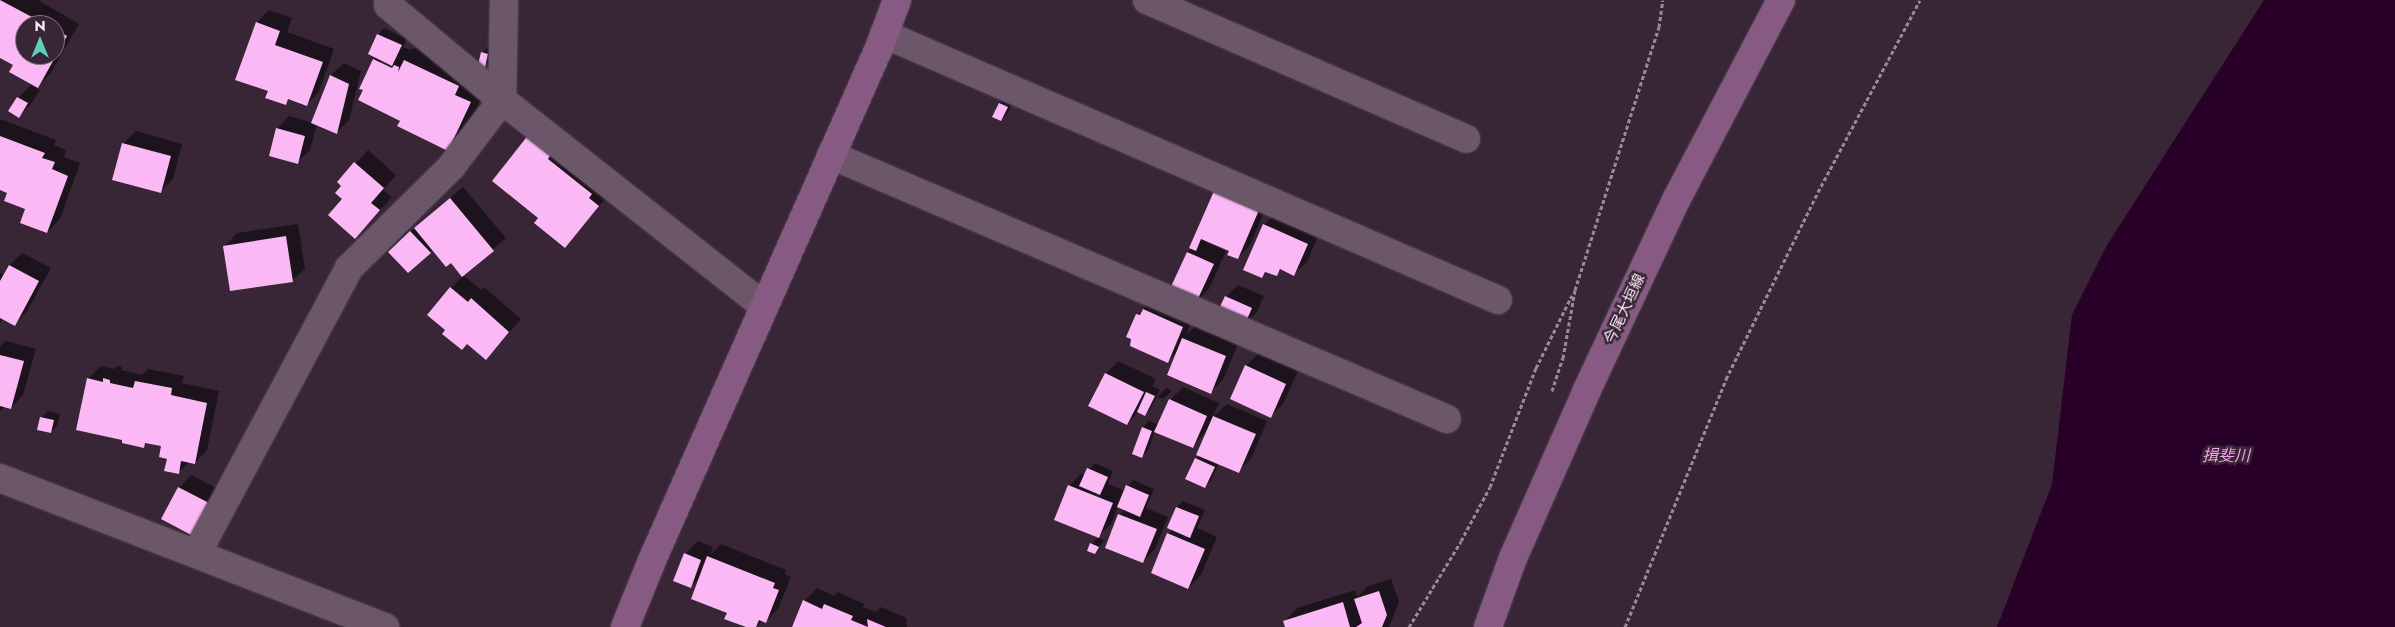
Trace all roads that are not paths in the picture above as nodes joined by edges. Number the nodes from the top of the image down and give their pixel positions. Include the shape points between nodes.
1 (388, 0) edge
2 (504, 0) edge
3 (897, 0) edge
4 (1147, 0) edge
5 (1781, 0) edge
6 (884, 34) junction
7 (502, 100) junction
8 (1466, 140) dead end
9 (831, 155) junction
10 (1498, 300) dead end
11 (764, 306) junction
12 (1447, 418) dead end
13 (0, 478) edge
14 (197, 553) junction
15 (385, 627) edge
16 (625, 627) edge
17 (1488, 627) edge

1 - 7 street via 388,5
2 - 7 street
3 - 6 street
4 - 8 street
5 - 17 street, 今尾大垣線 via 1676,200 1587,390 1513,558
6 - 9 street
6 - 10 street
7 - 11 street
7 - 14 street via 451,167 349,268
9 - 11 street
9 - 12 street
11 - 16 street
13 - 14 street
14 - 15 street

